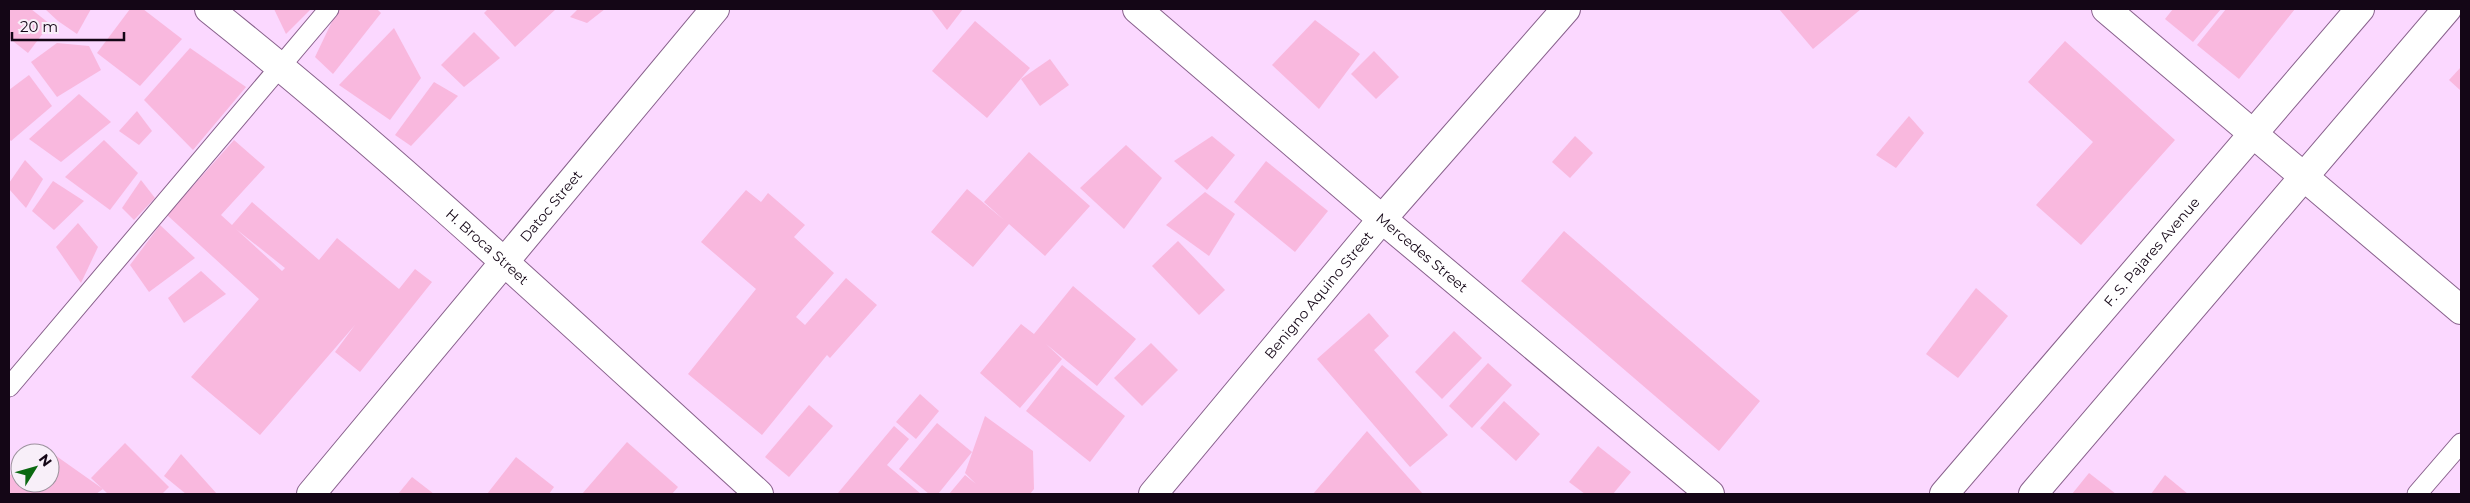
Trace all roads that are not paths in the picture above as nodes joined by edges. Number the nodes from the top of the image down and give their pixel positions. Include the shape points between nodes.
1 (209, 9) edge
2 (329, 9) edge
3 (715, 9) edge
4 (1137, 9) edge
5 (1566, 9) edge
6 (2106, 9) edge
7 (2360, 9) edge
8 (2447, 9) edge
9 (281, 66) junction
10 (2252, 133) junction
11 (2303, 177) junction
12 (1382, 219) junction
13 (502, 262) junction
14 (2461, 310) edge
15 (9, 387) edge
16 (2461, 443) edge
17 (311, 494) edge
18 (759, 494) edge
19 (1154, 494) edge
20 (1710, 494) edge
21 (1944, 494) edge
22 (2033, 494) edge
23 (2417, 494) edge

1 - 9 street, H. Broca Street
2 - 9 lane
3 - 13 street, Datoc Street
4 - 12 street, Mercedes Street
5 - 12 street, Benigno Aquino Street
6 - 10 street
7 - 10 street, F. S. Pajares Avenue
8 - 11 street
9 - 13 street, H. Broca Street
9 - 15 lane
10 - 11 street
10 - 21 street, F. S. Pajares Avenue
11 - 14 street
11 - 22 street
12 - 19 street, Benigno Aquino Street
12 - 20 street, Mercedes Street
13 - 17 street, Datoc Street
13 - 18 street, H. Broca Street
16 - 23 lane

